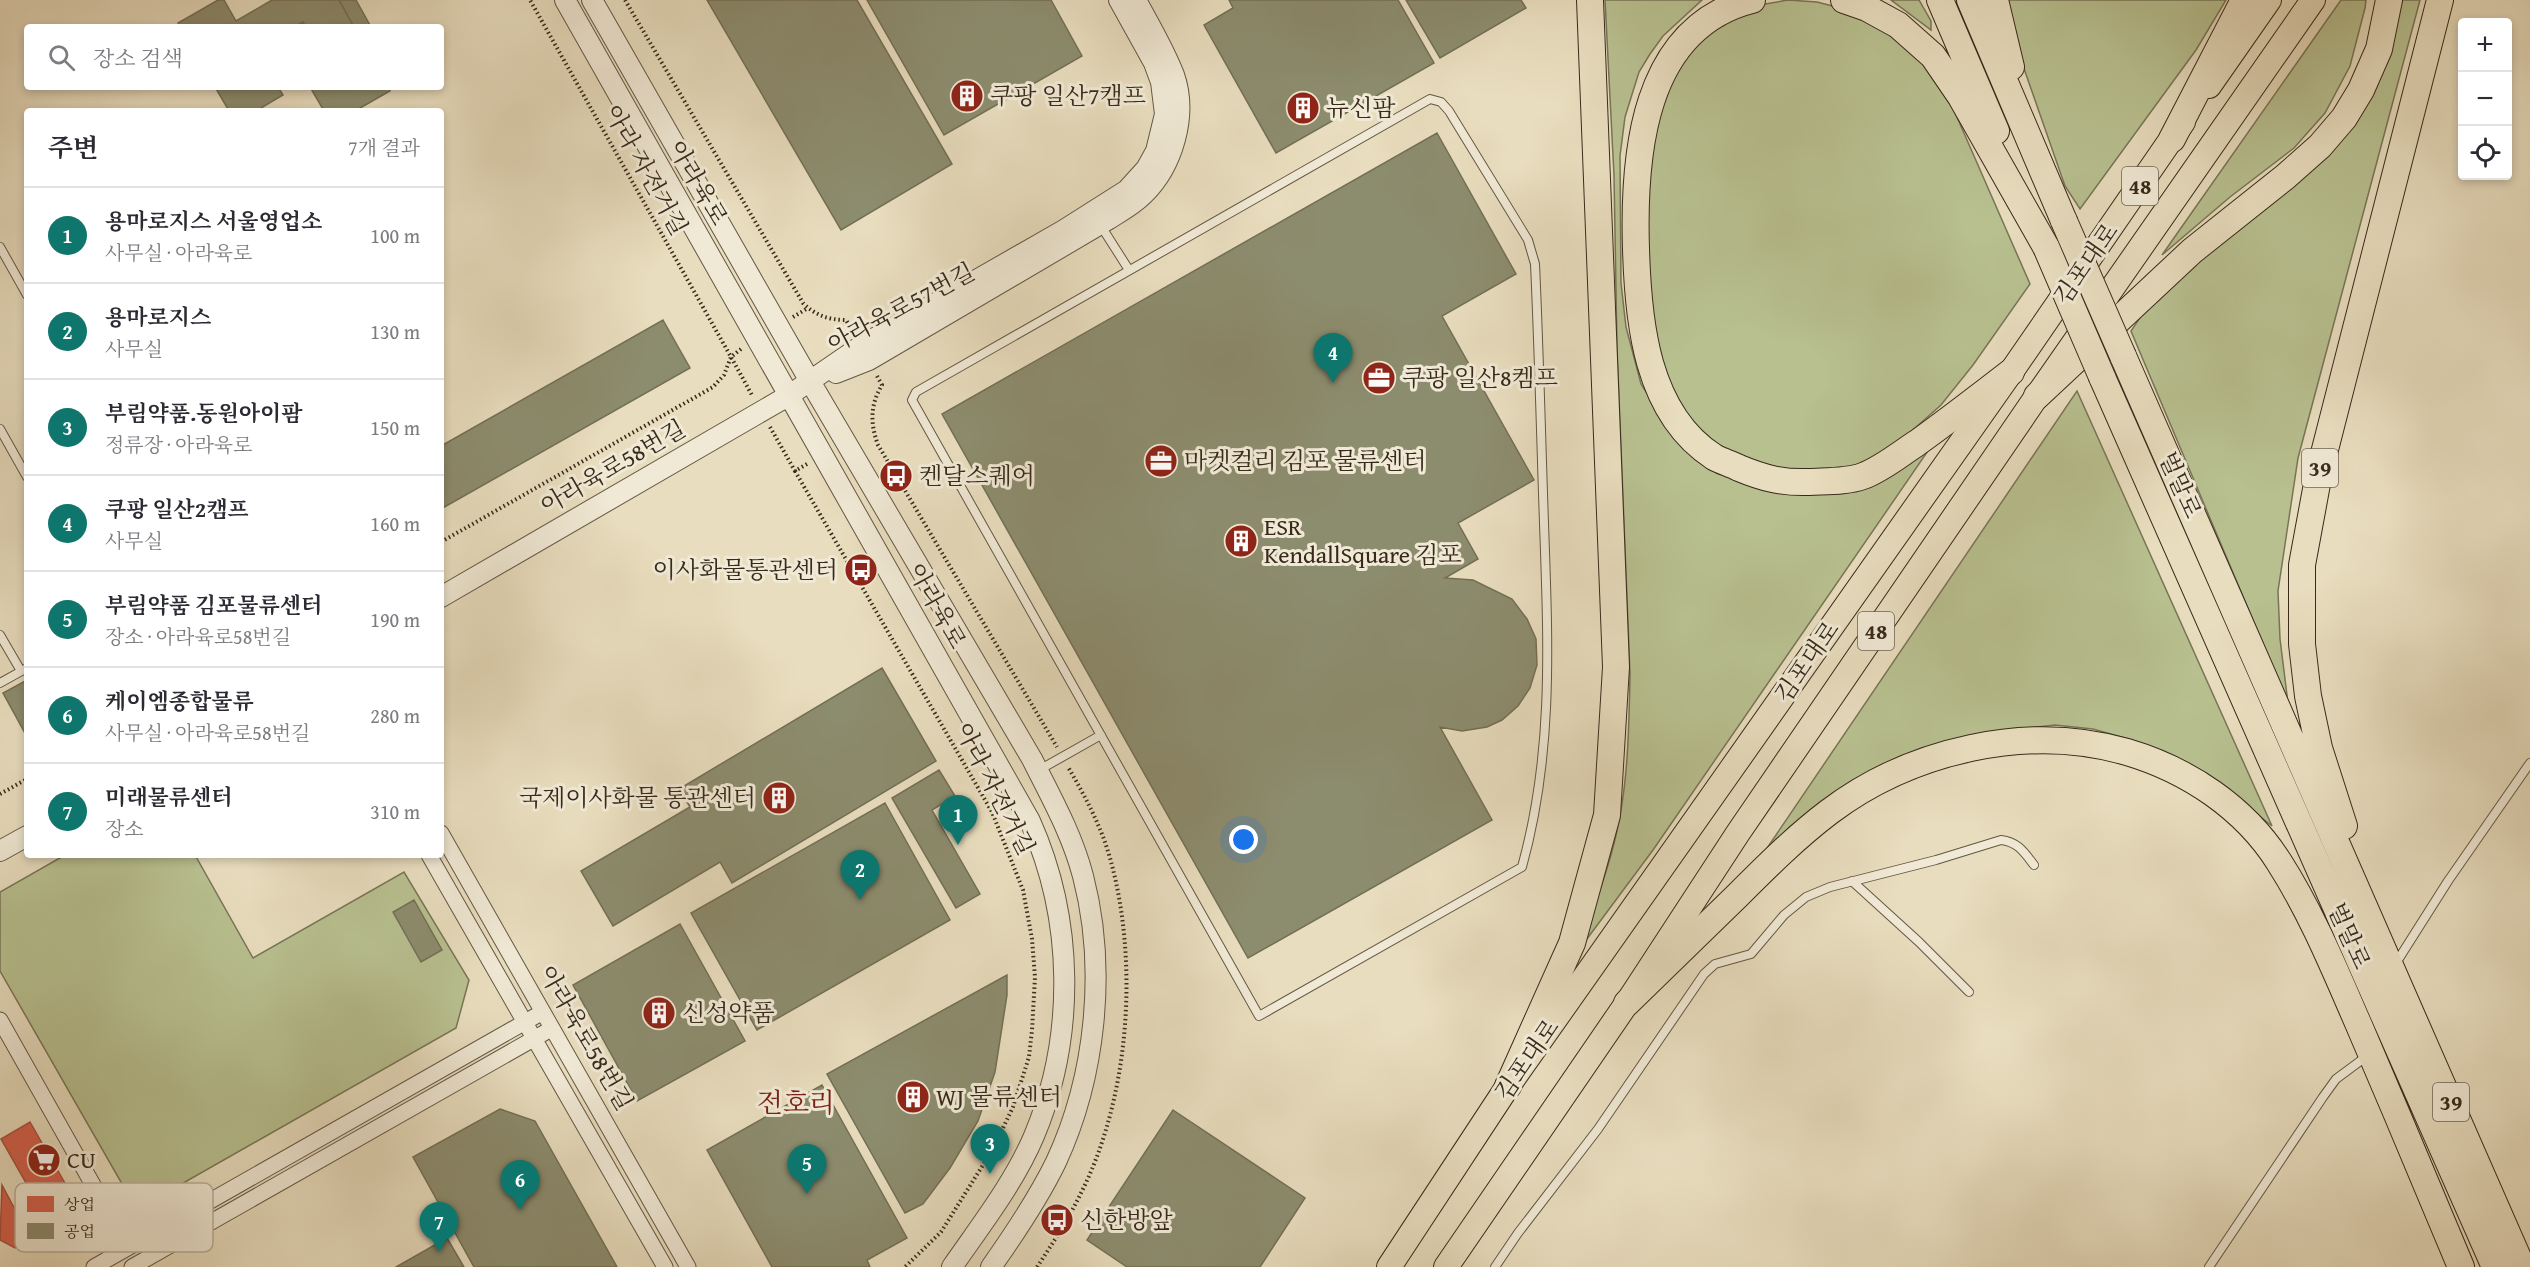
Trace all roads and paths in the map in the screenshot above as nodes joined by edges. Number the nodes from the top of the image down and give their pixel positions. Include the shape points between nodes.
1 (530, 0) edge
2 (565, 0) edge
3 (592, 0) edge
4 (625, 0) edge
5 (1119, 0) edge
6 (1136, 0) edge
7 (1590, 0) edge
8 (1752, 0) edge
9 (1844, 0) edge
10 (1940, 0) edge
11 (1970, 0) edge
12 (1995, 0) edge
13 (2244, 0) edge
14 (2269, 0) edge
15 (2313, 0) edge
16 (2389, 0) edge
17 (2440, 0) edge
18 (2024, 129) junction
19 (2172, 139) junction
20 (1100, 224) junction
21 (0, 247) edge
22 (2046, 248) junction
23 (1129, 270) junction
24 (24, 290) edge
25 (846, 320) dead end
26 (2011, 372) junction
27 (811, 383) junction
28 (788, 396) junction
29 (2037, 396) junction
30 (0, 429) edge
31 (795, 471) dead end
32 (24, 472) edge
33 (2159, 507) junction
34 (444, 540) edge
35 (444, 595) edge
36 (0, 635) edge
37 (24, 670) edge
38 (0, 683) edge
39 (1101, 735) junction
40 (2530, 763) edge
41 (1038, 771) junction
42 (24, 780) edge
43 (0, 794) edge
44 (24, 838) edge
45 (444, 838) edge
46 (0, 851) edge
47 (431, 858) edge
48 (2034, 865) dead end
49 (1852, 881) junction
50 (2378, 938) junction
51 (2392, 970) junction
52 (1969, 992) dead end
53 (1628, 1003) junction
54 (541, 1013) junction
55 (0, 1020) edge
56 (525, 1022) junction
57 (551, 1029) junction
58 (534, 1039) junction
59 (2370, 1052) junction
60 (1508, 1086) junction
61 (92, 1183) edge
62 (213, 1199) edge
63 (213, 1221) edge
64 (120, 1252) edge
65 (158, 1252) edge
66 (94, 1267) edge
67 (132, 1267) edge
68 (665, 1267) edge
69 (688, 1267) edge
70 (905, 1267) edge
71 (952, 1267) edge
72 (992, 1267) edge
73 (1389, 1267) edge
74 (1446, 1267) edge
75 (1495, 1267) edge
76 (2209, 1267) edge
77 (2463, 1267) edge
78 (2495, 1267) edge
79 (2522, 1267) edge

1 - 34 path, 아라 자전거길 via 731,357 724,375 713,387
2 - 28 street, 아라육로
3 - 27 street, 아라육로
4 - 25 path via 803,303 818,315
5 - 27 street, 아라육로57번길 via 1154,63 1164,98 1165,114 1156,151 1137,181 1105,205 861,346
6 - 20 street, 아라육로57번길 via 1174,76 1178,125 1155,181 1134,202
7 - 60 highway via 1616,667 1607,815 1572,943
8 - 26 highway via 1710,18 1681,45 1647,109 1639,147 1634,197 1637,306 1647,359 1666,402 1685,431 1714,457 1786,483 1862,476 1908,449
9 - 22 highway via 1898,25 1933,56
10 - 22 highway, 벌말로 / 39
11 - 18 highway, 벌말로 / 39
12 - 18 highway
13 - 19 highway
14 - 19 main road, 김포대로 / 48
15 - 29 main road, 김포대로 / 48
16 - 29 highway via 2379,49 2361,90 2320,146 2192,251
17 - 50 highway, 39 via 2322,462 2302,565 2302,644 2308,696 2319,748
18 - 50 highway, 벌말로 / 39, bridge
19 - 26 main road, 김포대로 / 48
20 - 23 lane
20 - 27 street, 아라육로57번길 via 869,360
21 - 24 lane
22 - 33 highway, 벌말로 / 39, bridge
23 - 39 lane via 916,392 912,400
23 - 39 lane via 1425,101 1435,100 1445,106 1528,240 1535,264 1548,645 1547,722 1539,799 1522,867 1259,1016
26 - 60 main road, 김포대로 / 48
27 - 28 street, 아라육로58번길
27 - 41 street, 아라육로
28 - 35 street, 아라육로58번길
28 - 71 street, 아라육로 via 1030,821 1047,862 1056,902 1064,982 1053,1078 1022,1161
29 - 53 main road, 김포대로 / 48 via 1738,833
30 - 32 lane
31 - 70 path, 아라 자전거길 via 992,812 1023,890 1032,939 1035,977 1029,1057 1013,1107 993,1149 947,1224
33 - 77 highway, 벌말로 / 39 via 2220,674 2417,1134
33 - 78 highway, 벌말로 / 39
36 - 37 lane
37 - 38 lane
39 - 41 lane
40 - 51 lane, 벌말로
41 - 72 street, 아라육로 via 1064,823 1083,876 1094,934 1095,1002 1085,1069 1063,1145 1031,1208
42 - 43 path
44 - 46 street
45 - 54 street, 아라육로58번길
47 - 56 street
48 - 49 lane via 2012,841 2001,840
49 - 52 lane
49 - 75 lane via 1806,897 1784,915 1751,954 1715,964 1704,975 1598,1129
50 - 51 highway, 벌말로 / 39
51 - 79 highway, 벌말로 / 39
53 - 59 highway via 1787,846 1831,810 1884,777 1974,748 2015,741 2061,741 2107,746 2148,758 2219,797 2250,825 2278,861 2306,911
53 - 74 main road, 김포대로 / 48
54 - 56 street
54 - 57 street, 아라육로58번길
55 - 61 street
56 - 58 street
56 - 62 street
57 - 58 street
57 - 69 street, 아라육로58번길
58 - 63 street
58 - 68 street
59 - 76 lane via 2336,1079 2323,1096
59 - 77 highway
60 - 73 main road, 김포대로 / 48
64 - 66 street
65 - 67 street

